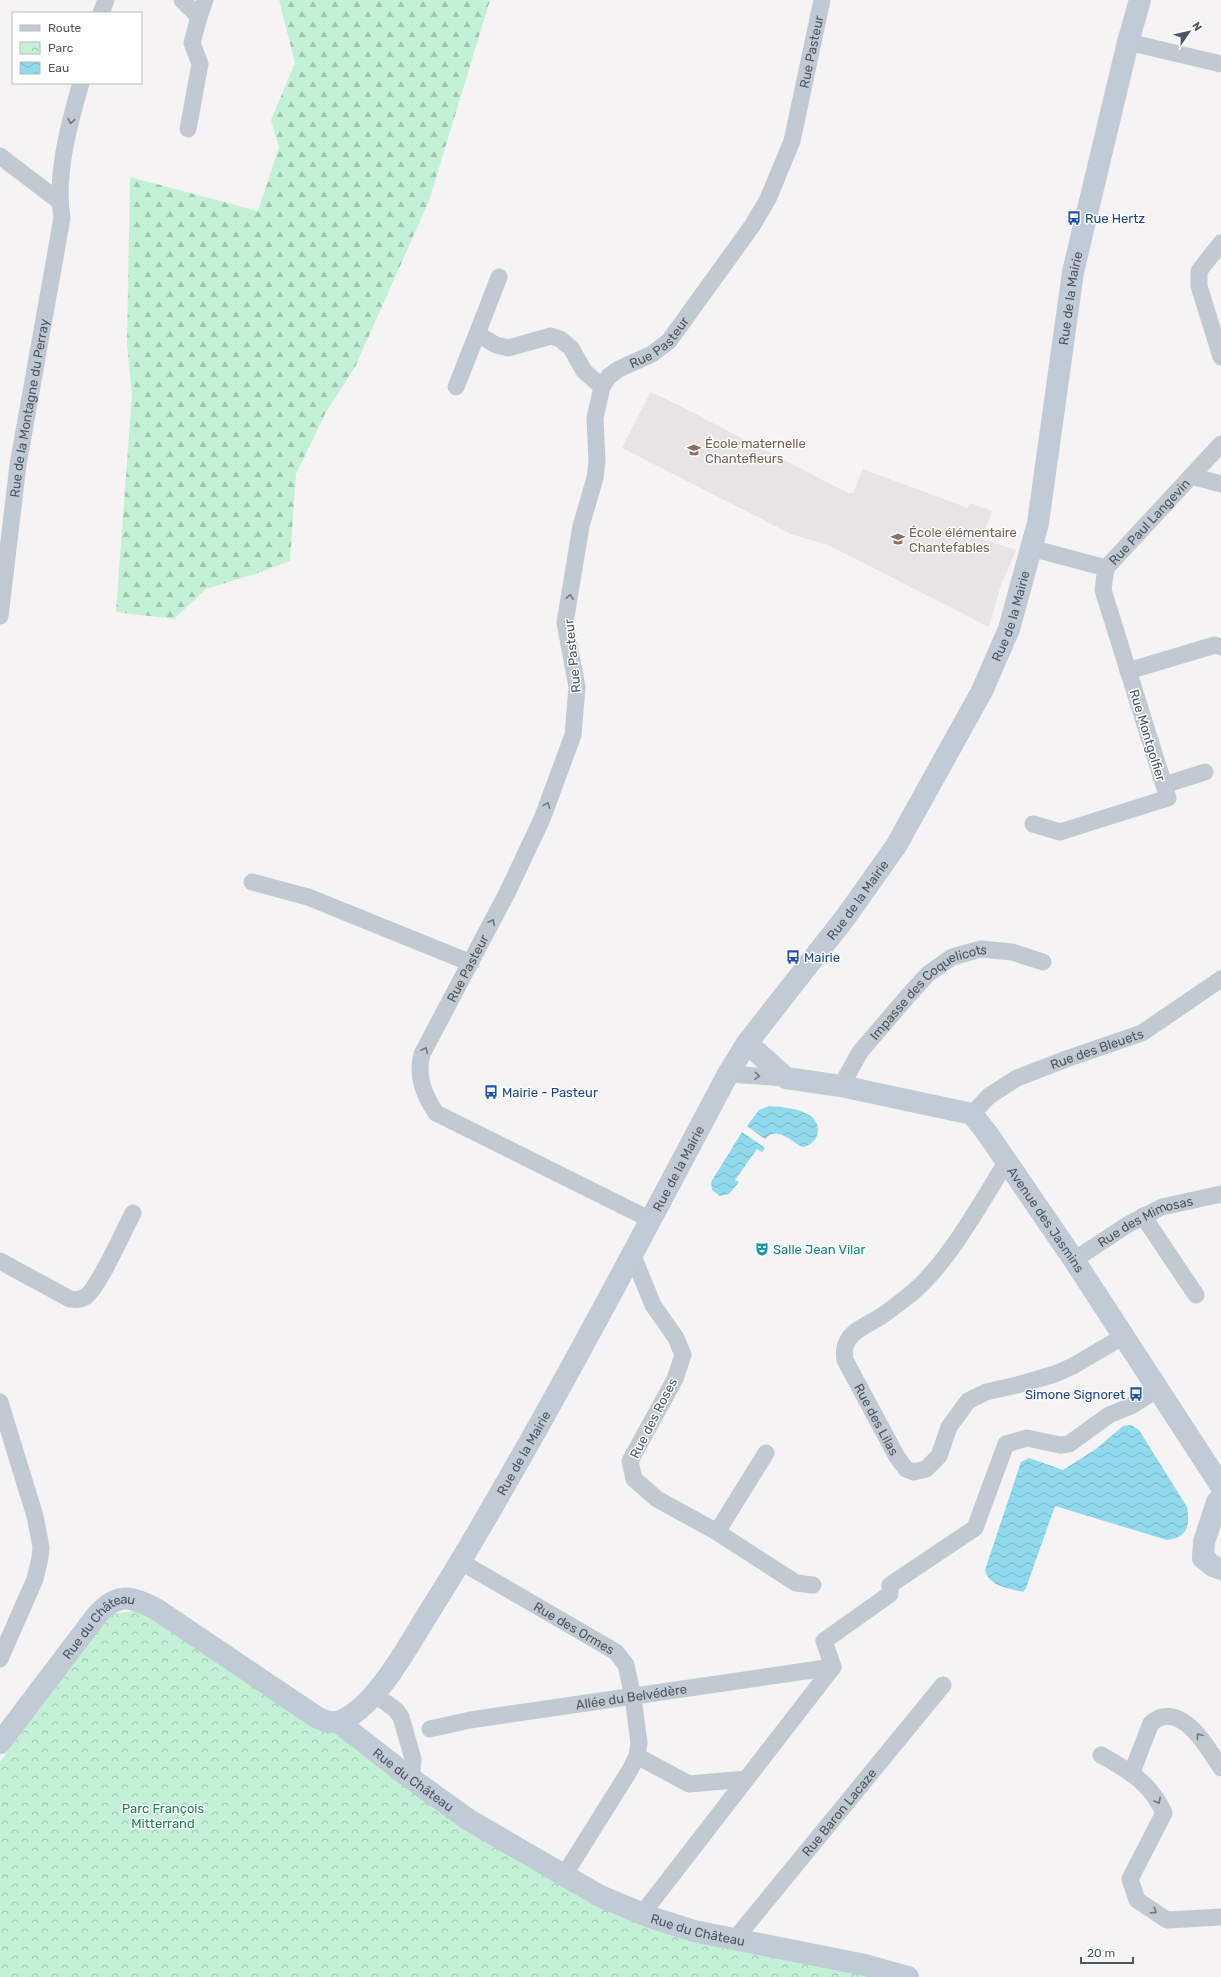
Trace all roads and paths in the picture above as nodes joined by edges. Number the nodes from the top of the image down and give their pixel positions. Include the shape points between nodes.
1 (106, 0) edge
2 (182, 0) edge
3 (205, 0) edge
4 (822, 0) edge
5 (1140, 0) edge
6 (102, 12) edge
7 (199, 17) junction
8 (1128, 42) junction
9 (1221, 64) edge
10 (80, 84) edge
11 (188, 129) dead end
12 (0, 156) edge
13 (59, 201) junction
14 (1221, 243) edge
15 (499, 277) dead end
16 (477, 334) junction
17 (1221, 357) edge
18 (456, 387) dead end
19 (602, 387) junction
20 (1221, 444) edge
21 (1191, 476) junction
22 (1221, 484) edge
23 (1032, 548) junction
24 (1106, 568) junction
25 (0, 616) edge
26 (1221, 647) edge
27 (1128, 671) junction
28 (1205, 772) dead end
29 (1166, 792) junction
30 (1033, 824) dead end
31 (252, 882) dead end
32 (471, 962) junction
33 (1043, 962) dead end
34 (1221, 979) edge
35 (747, 1043) junction
36 (728, 1074) junction
37 (786, 1078) junction
38 (841, 1086) junction
39 (972, 1114) junction
40 (1007, 1161) junction
41 (1221, 1194) edge
42 (132, 1213) dead end
43 (1143, 1216) junction
44 (651, 1220) junction
45 (633, 1256) junction
46 (1074, 1260) junction
47 (0, 1261) edge
48 (1196, 1295) dead end
49 (1124, 1336) junction
50 (1158, 1389) junction
51 (0, 1402) edge
52 (766, 1453) dead end
53 (1221, 1486) edge
54 (1221, 1498) edge
55 (717, 1532) junction
56 (461, 1562) junction
57 (1221, 1569) edge
58 (813, 1586) dead end
59 (0, 1659) edge
60 (833, 1667) junction
61 (942, 1685) dead end
62 (374, 1694) junction
63 (633, 1697) junction
64 (338, 1722) junction
65 (430, 1729) dead end
66 (2, 1737) edge
67 (1101, 1755) dead end
68 (637, 1756) junction
69 (1221, 1768) edge
70 (1132, 1772) junction
71 (409, 1777) junction
72 (746, 1779) junction
73 (563, 1876) junction
74 (642, 1914) junction
75 (1221, 1918) edge
76 (735, 1939) junction
77 (908, 1977) edge

1 - 6 street
2 - 7 street
3 - 7 street
4 - 19 street, Rue Pasteur via 792,141 768,199 752,226 669,341 652,354 619,369 609,376
5 - 8 street, Rue de la Mairie
7 - 11 street via 192,43 200,64
8 - 9 street
8 - 23 street, Rue de la Mairie via 1073,272 1038,523
10 -> 13 street, Rue de la Montagne du Perray via 71,116
12 - 13 street
13 - 25 street, Rue de la Montagne du Perray via 62,218 18,465
14 - 17 street via 1199,271 1199,286
15 - 16 street
16 - 18 street
16 - 19 street via 496,345 508,348 551,336 560,339 571,348 584,370
32 -> 19 street, Rue Pasteur via 542,819 573,735 577,687 565,623 581,526 596,478 595,418
20 - 21 street
21 - 22 street, Rue Paul Langevin
21 - 24 street, Rue Paul Langevin
23 - 24 street, Rue Paul Langevin
23 - 35 street, Rue de la Mairie via 1009,629 982,691 896,846 845,918
24 - 27 street, Rue Montgolfier via 1103,590
26 - 27 street, Rue Montgolfier via 1215,645
27 - 29 street, Rue Montgolfier
28 - 29 street
29 - 30 street via 1060,832
31 - 32 street via 308,897
44 -> 32 street, Rue Pasteur via 436,1113 422,1088 422,1054
33 - 38 street, Impasse des Coquelicots via 1012,952 981,949 952,957 928,974 907,997 860,1052
34 - 39 street, Rue des Bleuets via 1142,1033 1017,1078 989,1096
35 - 36 street, Rue de la Mairie
35 - 37 street
36 -> 37 street
36 - 44 street, Rue de la Mairie
37 - 38 street
38 - 39 street
39 - 40 street, Avenue des Jasmins
40 - 46 street, Avenue des Jasmins
40 - 49 street, Rue des Lilas via 957,1240 928,1277 913,1292 856,1332 849,1338 844,1349 845,1360 897,1457 906,1469 914,1472 926,1469 939,1456 949,1426 968,1401 986,1392 1055,1374
41 - 43 street, Rue des Mimosas via 1162,1207
42 - 47 street via 101,1276 80,1300 70,1299
43 - 46 street, Rue des Mimosas
43 - 48 street
44 - 45 street, Rue de la Mairie
45 - 55 street, Rue des Roses via 653,1305 676,1338 683,1355 675,1379 630,1460 634,1479 657,1499
45 - 56 street, Rue de la Mairie via 582,1351
46 - 49 street, Avenue des Jasmins
49 - 50 street, Avenue des Jasmins
50 - 53 street, Avenue des Jasmins
50 - 60 street via 1131,1406 1109,1415 1069,1444 1060,1445 1027,1438 1006,1444 975,1528 890,1585 890,1594 824,1641
51 - 59 street via 35,1516 41,1547 35,1579
52 - 55 street
54 - 57 street via 1217,1502 1204,1542 1203,1558
55 - 58 street, Rue des Roses via 796,1583
56 - 62 street, Rue de la Mairie
56 - 63 street, Rue des Ormes via 616,1652 626,1665
60 - 63 street, Allée du Belvédère
60 - 72 street
61 - 76 street, Rue Baron Lacaze
62 - 64 street, Rue de la Mairie via 356,1712
62 - 71 street via 392,1706 401,1717 413,1759
63 - 65 street, Allée du Belvédère via 470,1720
63 - 68 street, Rue des Ormes via 639,1743
64 - 66 street, Rue du Château via 318,1718 156,1610 137,1600 118,1598 107,1604 97,1615
64 - 71 street, Rue du Château
67 - 70 street
68 - 72 street via 689,1784
68 - 73 street, Rue des Ormes
69 -> 70 street via 1196,1731 1180,1719 1163,1717 1151,1723
70 -> 75 street via 1157,1798 1164,1813 1130,1879 1137,1900 1167,1920
71 - 73 street, Rue du Château via 469,1820
72 - 74 street
73 - 74 street, Rue du Château
74 - 76 street, Rue du Château via 694,1931
76 - 77 street, Rue du Château via 864,1965

